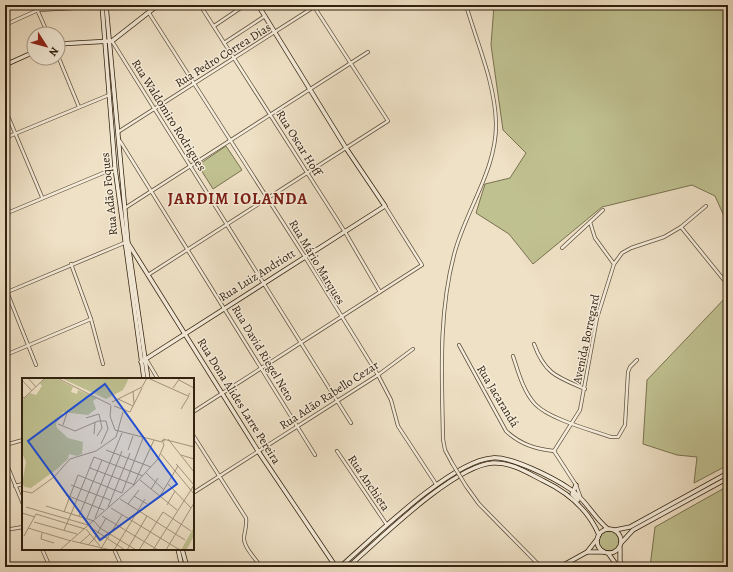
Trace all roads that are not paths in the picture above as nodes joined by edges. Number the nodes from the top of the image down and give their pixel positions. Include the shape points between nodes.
1 (35, 5) edge
2 (102, 5) edge
3 (106, 5) edge
4 (158, 5) edge
5 (200, 5) edge
6 (207, 5) edge
7 (245, 5) edge
8 (258, 5) edge
9 (466, 5) edge
10 (315, 6) edge
11 (74, 8) dead end
12 (202, 8) junction
13 (38, 10) junction
14 (148, 12) junction
15 (265, 16) junction
16 (5, 25) edge
17 (45, 26) edge
18 (214, 26) junction
19 (275, 32) junction
20 (105, 40) junction
21 (111, 41) junction
22 (224, 42) junction
23 (66, 43) edge
24 (368, 52) dead end
25 (26, 56) edge
26 (234, 58) junction
27 (350, 63) junction
28 (5, 65) edge
29 (62, 66) edge
30 (193, 84) junction
31 (310, 89) junction
32 (110, 95) junction
33 (79, 108) junction
34 (154, 108) junction
35 (5, 109) edge
36 (271, 115) junction
37 (118, 132) junction
38 (16, 133) junction
39 (5, 138) edge
40 (118, 139) junction
41 (230, 140) junction
42 (346, 148) junction
43 (191, 166) junction
44 (115, 168) junction
45 (307, 173) junction
46 (150, 192) junction
47 (42, 197) junction
48 (267, 198) junction
49 (385, 206) junction
50 (706, 206) dead end
51 (125, 208) junction
52 (602, 210) dead end
53 (5, 214) edge
54 (590, 222) junction
55 (227, 224) junction
56 (681, 227) junction
57 (345, 232) junction
58 (126, 243) junction
59 (562, 248) dead end
60 (188, 249) junction
61 (305, 257) junction
62 (71, 264) junction
63 (614, 264) junction
64 (147, 276) junction
65 (264, 282) junction
66 (728, 285) edge
67 (5, 287) edge
68 (6, 292) edge
69 (380, 292) junction
70 (225, 308) junction
71 (340, 317) junction
72 (91, 319) junction
73 (185, 334) junction
74 (301, 343) junction
75 (534, 344) dead end
76 (28, 345) junction
77 (459, 345) dead end
78 (413, 350) dead end
79 (8, 354) dead end
80 (512, 356) dead end
81 (143, 360) junction
82 (637, 360) dead end
83 (103, 364) dead end
84 (36, 365) dead end
85 (261, 369) junction
86 (378, 375) junction
87 (144, 378) edge
88 (148, 378) edge
89 (157, 378) edge
90 (585, 389) junction
91 (222, 393) junction
92 (337, 401) junction
93 (194, 411) edge
94 (351, 423) dead end
95 (572, 424) junction
96 (297, 426) junction
97 (194, 437) edge
98 (22, 440) edge
99 (5, 445) edge
100 (554, 450) junction
101 (258, 451) junction
102 (337, 451) dead end
103 (315, 455) dead end
104 (5, 460) edge
105 (728, 473) edge
106 (220, 476) junction
107 (728, 478) edge
108 (22, 484) edge
109 (436, 484) junction
110 (576, 485) junction
111 (15, 486) junction
112 (572, 490) junction
113 (194, 492) edge
114 (581, 498) junction
115 (22, 502) edge
116 (584, 510) junction
117 (387, 526) junction
118 (22, 527) edge
119 (608, 529) junction
120 (5, 530) edge
121 (615, 530) junction
122 (598, 536) junction
123 (621, 545) junction
124 (42, 550) edge
125 (114, 550) edge
126 (178, 550) edge
127 (182, 550) edge
128 (587, 552) junction
129 (606, 553) junction
130 (538, 564) dead end
131 (50, 567) edge
132 (122, 567) edge
133 (182, 567) edge
134 (187, 567) edge
135 (261, 567) edge
136 (336, 567) edge
137 (340, 567) edge
138 (348, 567) edge
139 (560, 567) edge
140 (618, 567) edge
141 (623, 567) edge

1 - 13 street
2 - 20 main road, Rua Adão Foques
3 - 21 main road, Rua Adão Foques
4 - 14 main road
5 - 12 street, Rua Oscar Hoff
6 - 12 street
7 - 18 street
8 - 15 main road
9 - 130 street, bridge via 489,80 495,108 496,131 488,165 454,253 445,293 442,330 443,439 452,463 479,504
10 - 19 street, Rua Pedro Correa Dias
10 - 27 street
11 - 13 street
12 - 18 street, Rua Oscar Hoff
13 - 16 street
13 - 17 street
14 - 21 main road
14 - 30 street, Rua Mário Marques
15 - 19 main road
15 - 22 street
18 - 22 street, Rua Oscar Hoff
19 - 26 street, Rua Pedro Correa Dias
19 - 31 main road
20 - 21 main road
20 - 23 main road
20 - 32 main road, Rua Adão Foques
21 - 34 street, Rua Waldomiro Rodrigues
21 - 37 main road, Rua Adão Foques
22 - 26 street, Rua Oscar Hoff
24 - 27 street
25 - 28 main road
26 - 30 street, Rua Pedro Correa Dias
26 - 36 street, Rua Oscar Hoff
27 - 31 street
27 - 42 street via 388,121
29 - 33 street
30 - 34 street, Rua Pedro Correa Dias
30 - 41 street, Rua Mário Marques
31 - 36 street
31 - 42 main road
32 - 33 street
32 - 44 main road, Rua Adão Foques
33 - 38 street
34 - 37 street, Rua Pedro Correa Dias
34 - 43 street, Rua Waldomiro Rodrigues
35 - 38 street
36 - 41 street
36 - 45 street, Rua Oscar Hoff
37 - 40 main road, Rua Adão Foques
38 - 39 street
38 - 47 street
40 - 46 street, Rua David Riegel Neto
40 - 51 main road, Rua Adão Foques
41 - 43 street
41 - 48 street, Rua Mário Marques
42 - 45 street
42 - 49 main road
43 - 46 street
43 - 55 street, Rua Waldomiro Rodrigues
44 - 47 street
44 - 58 main road, Rua Adão Foques
45 - 48 street
45 - 57 street, Rua Oscar Hoff
46 - 51 street
46 - 60 street, Rua David Riegel Neto
47 - 53 street
48 - 55 street
48 - 61 street, Rua Mário Marques
49 - 57 main road, Rua Luiz Andriott
49 - 69 street via 422,265
50 - 56 street, Avenida Borregard
51 - 58 main road, Rua Adão Foques
52 - 54 street
54 - 59 street
54 - 63 street via 595,238
55 - 60 street
55 - 65 street, Rua Waldomiro Rodrigues
56 - 63 street, Avenida Borregard via 664,237 631,248 622,253
56 - 66 street
57 - 61 main road, Rua Luiz Andriott
57 - 69 street, Rua Oscar Hoff
58 - 62 street
58 - 64 main road, Rua Dona Alides Larre Pereira
58 - 81 main road, Rua Adão Foques
60 - 64 street
60 - 70 street, Rua David Riegel Neto
61 - 65 main road, Rua Luiz Andriott
61 - 71 street, Rua Mário Marques
62 - 68 street
62 - 72 street
63 - 90 street, Avenida Borregard via 597,318
64 - 73 main road, Rua Dona Alides Larre Pereira
65 - 70 main road, Rua Luiz Andriott
65 - 74 street, Rua Waldomiro Rodrigues
67 - 68 street
68 - 76 street
69 - 71 street
70 - 73 main road, Rua Luiz Andriott
70 - 85 street, Rua David Riegel Neto
71 - 74 street
71 - 86 street, Rua Mário Marques
72 - 76 street
72 - 83 street
73 - 81 main road, Rua Luiz Andriott
73 - 91 main road, Rua Dona Alides Larre Pereira
74 - 85 street
74 - 92 street, Rua Waldomiro Rodrigues
75 - 90 street via 539,358 550,372
76 - 79 street
76 - 84 street
77 - 100 street, Rua Jacarandá via 506,430 525,444 538,449
78 - 86 street, Rua Adão Rabello Cezar
80 - 95 street via 524,388 535,404
81 - 87 main road, Rua Adão Foques
81 - 88 main road, Rua Adão Foques
81 - 89 street
82 - 95 street via 628,372 625,426 618,437 611,438
85 - 91 street
85 - 96 street, Rua David Riegel Neto
86 - 92 street, Rua Adão Rabello Cezar
86 - 109 street, Rua Mário Marques via 391,400 398,426
90 - 95 street, Avenida Borregard via 580,410
91 - 93 street
91 - 101 main road, Rua Dona Alides Larre Pereira
92 - 94 street, Rua Waldomiro Rodrigues
92 - 96 street, Rua Adão Rabello Cezar
95 - 100 street, Avenida Borregard
96 - 101 street, Rua Adão Rabello Cezar
96 - 103 street, Rua David Riegel Neto
97 - 106 street
98 - 99 street
100 - 110 street
101 - 106 street, Rua Adão Rabello Cezar
101 - 136 main road, Rua Dona Alides Larre Pereira
102 - 117 street, Rua Anchieta
104 - 111 street
105 - 121 main road via 630,527
106 - 113 street, Rua Adão Rabello Cezar
106 - 135 street via 246,518 245,544
107 - 123 main road via 633,530
108 - 111 street
109 - 112 main road via 462,469 491,458 517,462
109 - 117 main road
110 - 112 main road
110 - 114 street
111 - 115 street
112 - 114 main road
112 - 116 main road via 572,494
114 - 119 main road
116 - 122 main road
116 - 138 main road via 557,488 516,467 497,463 482,465 439,488
117 - 137 main road
118 - 120 street
119 - 121 main road
119 - 122 main road
121 - 123 main road via 620,535
122 - 128 main road
122 - 129 main road via 598,544
123 - 129 main road via 615,552
123 - 141 main road via 620,561
124 - 131 street
125 - 132 street
126 - 133 main road
127 - 134 main road
128 - 129 main road
128 - 139 main road
129 - 140 main road

